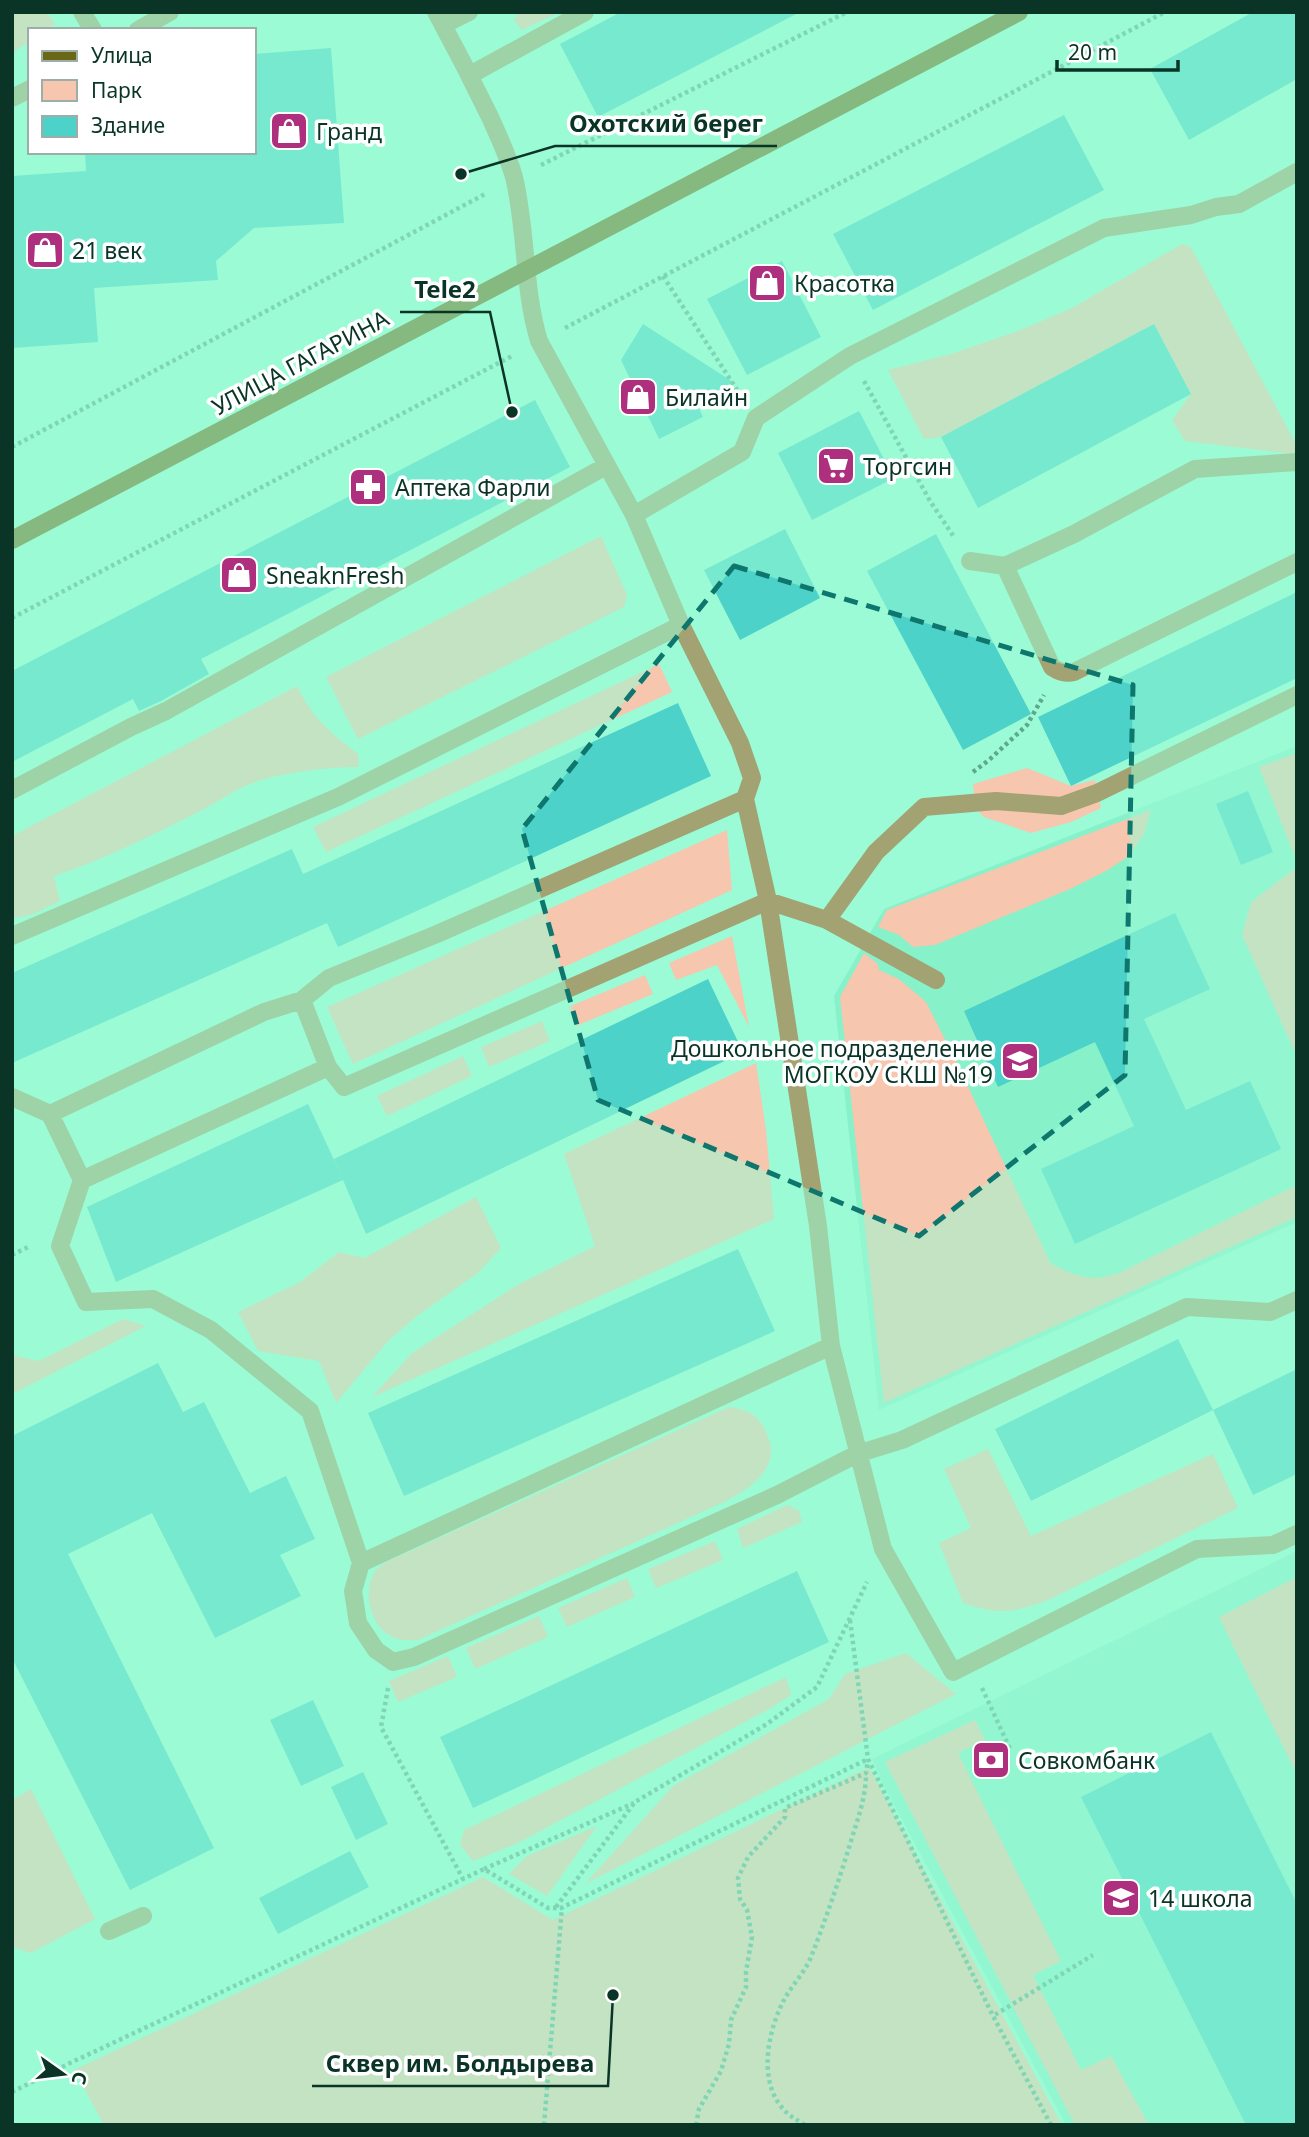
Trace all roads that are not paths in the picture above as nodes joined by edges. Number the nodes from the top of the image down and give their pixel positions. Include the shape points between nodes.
1 (82, 12) edge
2 (170, 12) edge
3 (469, 12) edge
4 (585, 12) edge
5 (1019, 12) edge
6 (440, 19) edge
7 (92, 28) edge
8 (142, 28) edge
9 (470, 75) junction
10 (28, 90) edge
11 (12, 99) edge
12 (1297, 172) edge
13 (527, 271) junction
14 (1297, 462) edge
15 (606, 466) junction
16 (634, 515) junction
17 (12, 540) edge
18 (970, 561) road end
19 (1297, 562) edge
20 (1005, 566) junction
21 (681, 625) junction
22 (1297, 695) edge
23 (12, 790) edge
24 (745, 799) junction
25 (768, 901) junction
26 (827, 920) junction
27 (12, 936) edge
28 (936, 980) dead end
29 (302, 1000) junction
30 (328, 1067) junction
31 (12, 1097) edge
32 (50, 1114) junction
33 (82, 1180) junction
34 (1297, 1300) edge
35 (831, 1346) junction
36 (857, 1454) junction
37 (1297, 1534) edge
38 (361, 1563) junction
39 (143, 1916) dead end
40 (109, 1931) dead end

1 - 7 lane
2 - 8 lane
3 - 6 lane
4 - 9 lane
5 - 13 main road, УЛИЦА ГАГАРИНА
6 - 9 lane
9 - 13 lane via 514,178
10 - 11 lane
12 - 16 lane via 1239,204 1104,228 850,356 756,418 743,452
13 - 15 lane via 539,341
13 - 17 main road, УЛИЦА ГАГАРИНА
14 - 20 lane via 1195,469
15 - 16 lane
15 - 23 lane via 166,711
16 - 21 lane
18 - 20 lane
19 - 20 lane via 1066,674 1052,667
21 - 24 lane via 740,743 752,778
21 - 27 lane via 338,797
22 - 26 lane via 1097,793 1061,806 996,801 923,807 876,852
24 - 25 lane
24 - 29 lane via 329,978
25 - 26 lane
25 - 30 lane via 344,1087
25 - 35 lane via 818,1226
26 - 28 lane
29 - 30 lane
29 - 32 lane via 264,1012
30 - 33 lane
31 - 32 lane
32 - 33 lane
33 - 38 lane via 60,1247 86,1302 153,1299 211,1330 310,1411
34 - 36 lane via 1270,1312 1186,1307 902,1440
35 - 36 lane
35 - 38 lane
36 - 37 lane via 883,1549 953,1672 1197,1549 1273,1545
36 - 38 lane via 777,1495 458,1639 393,1662 376,1650 358,1623 353,1591
39 - 40 lane

